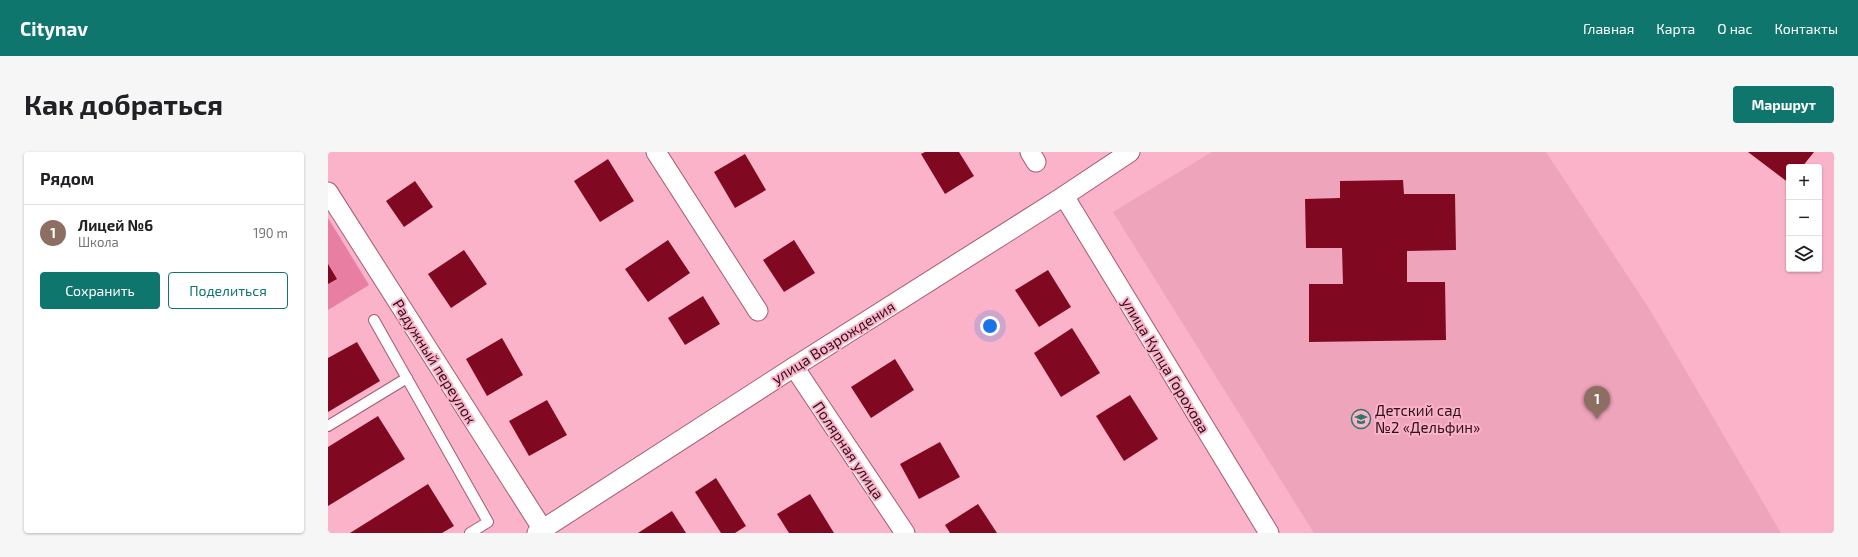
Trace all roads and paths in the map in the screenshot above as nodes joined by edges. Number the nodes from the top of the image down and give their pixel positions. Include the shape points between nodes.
1 (656, 152) edge
2 (1130, 152) edge
3 (328, 192) edge
4 (1064, 196) junction
5 (758, 311) dead end
6 (374, 320) dead end
7 (794, 367) junction
8 (407, 378) junction
9 (328, 426) edge
10 (541, 532) edge
11 (470, 533) edge
12 (905, 533) edge
13 (1269, 533) edge

1 - 5 street
2 - 4 street, улица Возрождения
3 - 10 street, Радужный переулок
4 - 7 street, улица Возрождения
4 - 13 street, улица Купца Горохова
6 - 8 lane
7 - 10 street, улица Возрождения
7 - 12 street, Полярная улица
8 - 9 lane
8 - 11 lane via 488,522

